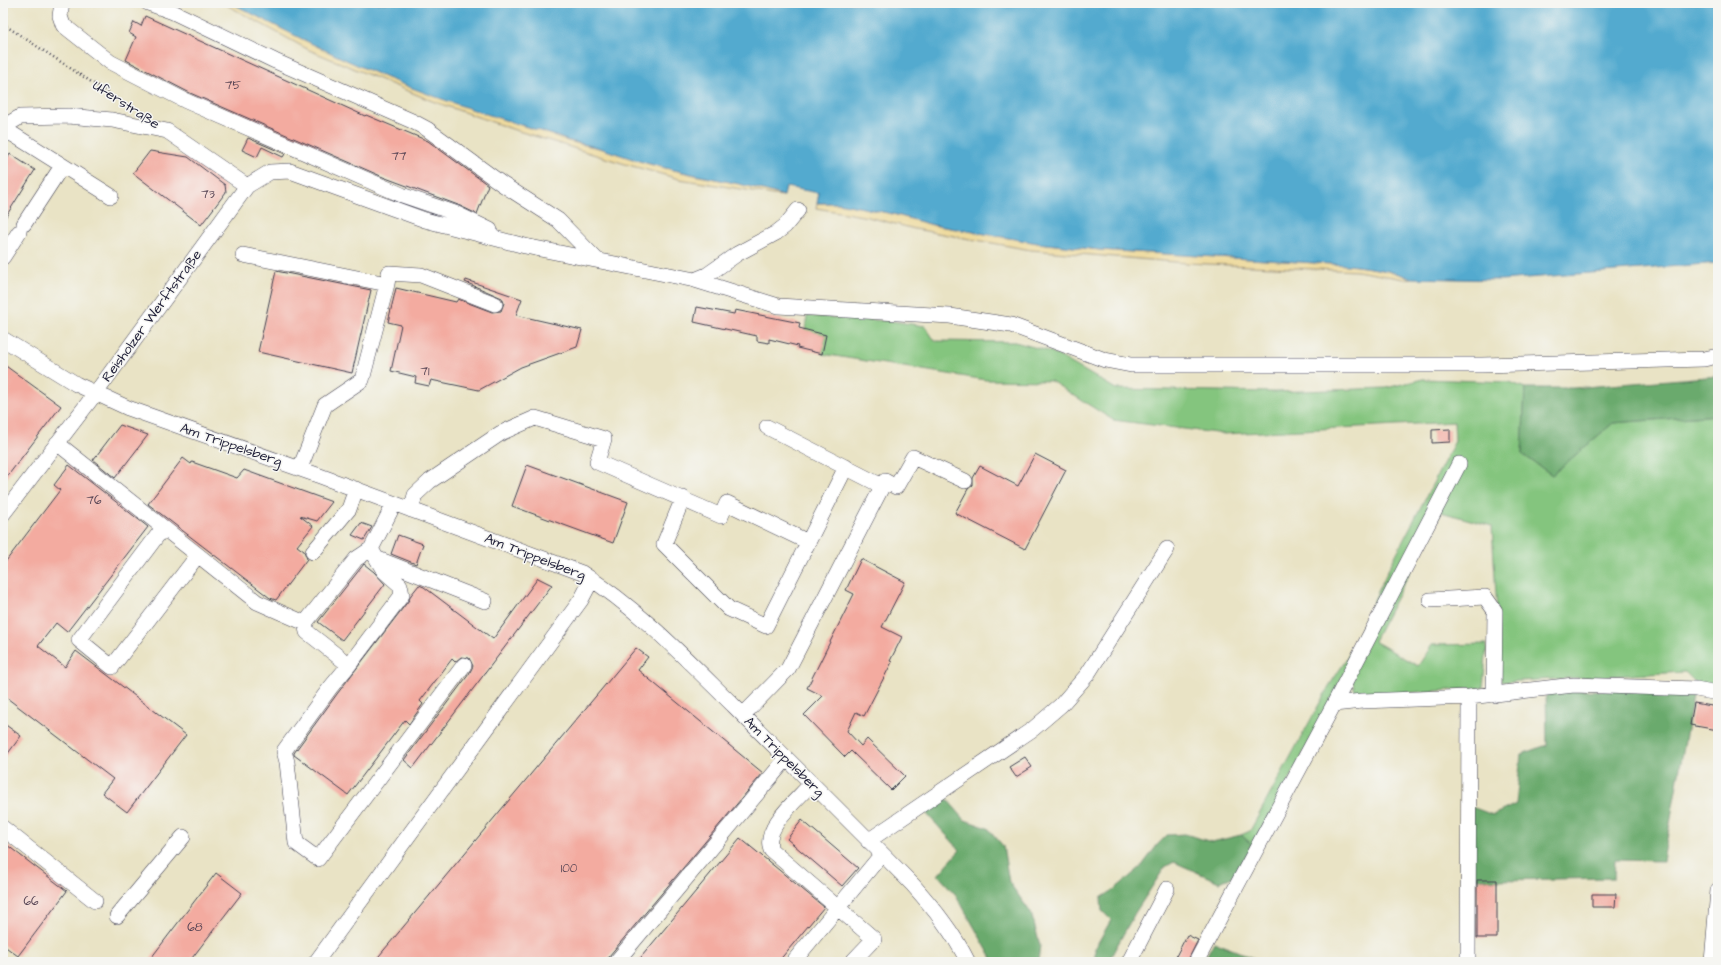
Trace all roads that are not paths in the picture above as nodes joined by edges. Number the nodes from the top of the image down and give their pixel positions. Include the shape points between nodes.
1 (62, 3) edge
2 (148, 3) edge
3 (3, 127) edge
4 (3, 131) edge
5 (62, 166) junction
6 (247, 186) junction
7 (111, 196) dead end
8 (798, 210) dead end
9 (525, 246) junction
10 (243, 255) dead end
11 (3, 257) edge
12 (596, 259) junction
13 (696, 280) junction
14 (387, 284) junction
15 (495, 304) dead end
16 (3, 339) edge
17 (1718, 356) edge
18 (95, 394) junction
19 (767, 427) dead end
20 (57, 443) junction
21 (1459, 464) dead end
22 (846, 467) junction
23 (300, 468) junction
24 (965, 481) dead end
25 (882, 486) junction
26 (356, 489) junction
27 (683, 498) junction
28 (394, 504) junction
29 (410, 510) junction
30 (3, 514) edge
31 (163, 528) junction
32 (808, 542) junction
33 (1167, 549) dead end
34 (313, 552) dead end
35 (375, 554) junction
36 (198, 555) junction
37 (592, 579) junction
38 (1430, 600) dead end
39 (484, 601) dead end
40 (305, 623) junction
41 (348, 665) junction
42 (464, 665) dead end
43 (1718, 693) edge
44 (1494, 695) junction
45 (1469, 697) junction
46 (1334, 704) junction
47 (743, 715) junction
48 (786, 759) junction
49 (811, 784) junction
50 (3, 828) edge
51 (183, 837) dead end
52 (868, 841) junction
53 (882, 854) junction
54 (1167, 889) dead end
55 (1718, 890) edge
56 (95, 901) dead end
57 (838, 908) junction
58 (117, 916) dead end
59 (316, 962) edge
60 (616, 962) edge
61 (793, 962) edge
62 (852, 962) edge
63 (968, 962) edge
64 (1129, 962) edge
65 (1196, 962) edge
66 (1468, 962) edge
67 (1712, 962) edge

1 - 9 street via 60,16 63,25 110,62 132,75 287,146 402,195 454,213
2 - 12 street via 173,12 427,129 502,184 558,220
3 - 6 street, Uferstraße via 20,117 68,116 112,120 166,131
4 - 5 street
5 - 7 street
5 - 11 street
6 - 9 street, Reisholzer Werftstraße via 270,172 290,171 425,220
6 - 18 street, Reisholzer Werftstraße
8 - 13 street via 776,233
9 - 12 street
10 - 14 street
12 - 13 street
13 - 17 street via 778,306 950,316 1011,325 1106,360 1131,364 1482,365 1704,359
14 - 15 street via 389,273 421,275
14 - 23 street via 362,380 326,405
16 - 18 street, Am Trippelsberg
18 - 20 street, Reisholzer Werftstraße
18 - 23 street, Am Trippelsberg via 161,420
19 - 22 street
20 - 30 street, Reisholzer Werftstraße
20 - 31 street
21 - 46 street
22 - 25 street
22 - 32 street
23 - 26 street, Am Trippelsberg
24 - 25 street via 913,457 896,487 885,481
25 - 47 street via 788,669
26 - 28 street, Am Trippelsberg
26 - 34 street via 349,509
27 - 29 street via 597,462 604,439 535,418 501,433 430,481 415,495
27 - 32 street via 721,516 727,503
27 - 32 street via 664,544 729,609 766,626
28 - 29 street, Am Trippelsberg
28 - 35 street
29 - 37 street, Am Trippelsberg via 582,573
31 - 36 street
31 - 36 street via 79,640 112,667
33 - 52 street via 1088,675 1061,705 1033,729
35 - 39 street
35 - 40 street via 356,559
35 - 41 street via 384,571 400,585 402,595
36 - 40 street via 257,602
37 - 47 street, Am Trippelsberg via 667,640
37 - 59 street via 576,606
38 - 44 street via 1485,597 1496,611
40 - 41 street via 307,632
41 - 42 street via 284,751 296,843 318,859
43 - 44 street via 1696,689 1574,684
44 - 45 street
45 - 46 street
45 - 66 street
46 - 65 street
47 - 48 street, Am Trippelsberg
48 - 49 street, Am Trippelsberg
48 - 60 street
49 - 52 street, Am Trippelsberg
49 - 57 street via 771,830 769,847
50 - 56 street
51 - 58 street
52 - 53 street, Am Trippelsberg
53 - 57 street
53 - 63 street, Am Trippelsberg via 938,914
54 - 64 street
55 - 67 street
57 - 61 street
57 - 62 street via 874,939

